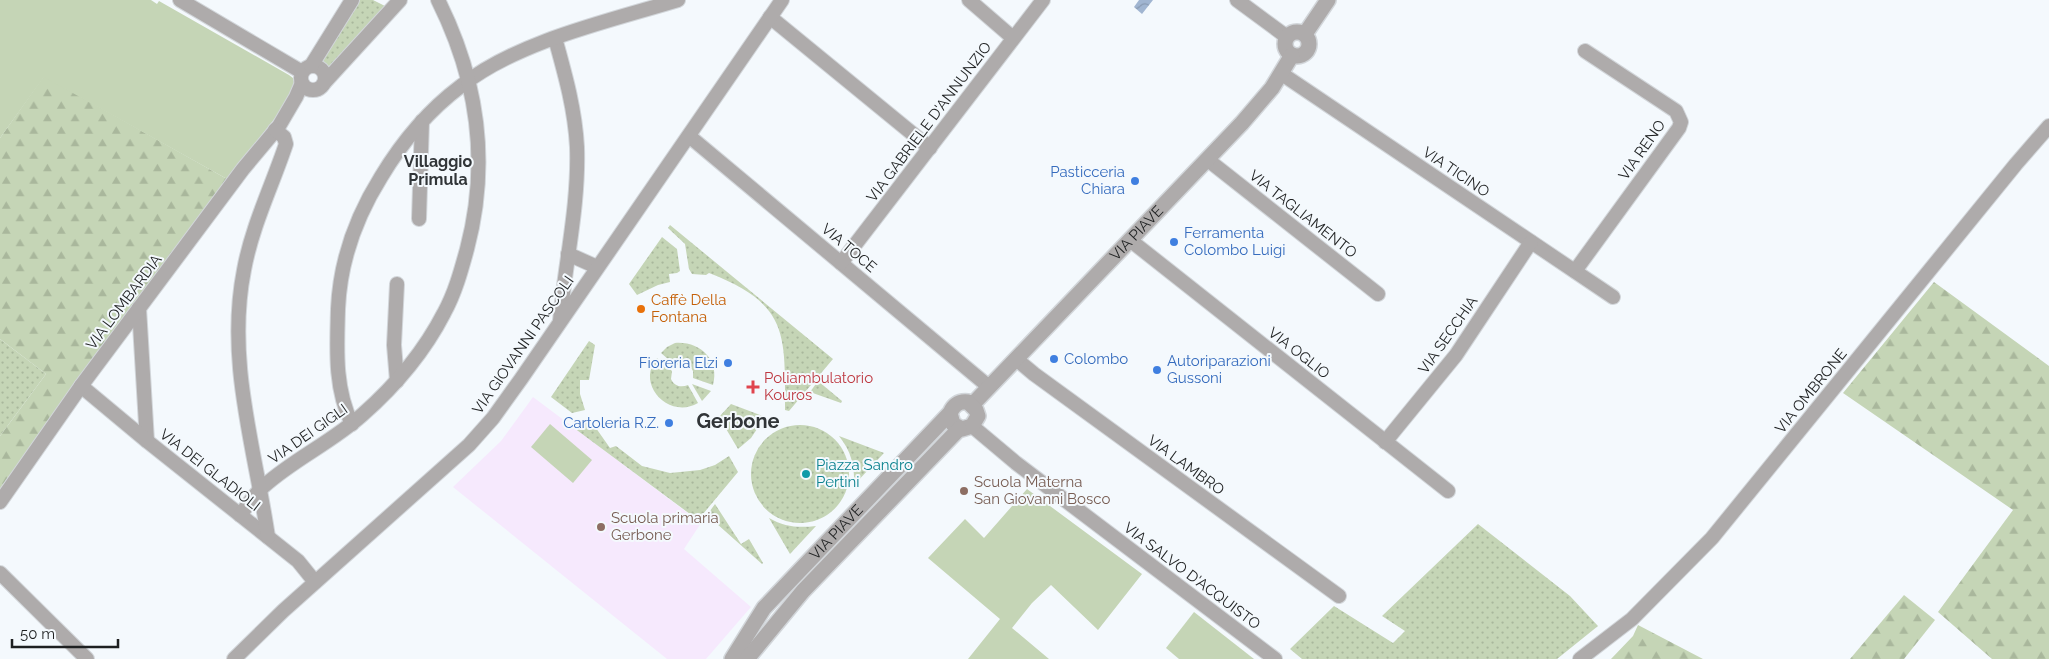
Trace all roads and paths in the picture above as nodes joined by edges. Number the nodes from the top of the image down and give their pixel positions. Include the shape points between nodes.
1 (180, 0) edge
2 (352, 0) edge
3 (388, 0) edge
4 (400, 0) edge
5 (438, 0) edge
6 (678, 0) edge
7 (782, 0) edge
8 (969, 0) edge
9 (1043, 0) edge
10 (1237, 0) edge
11 (1328, 0) edge
12 (770, 17) junction
13 (1304, 34) junction
14 (1287, 37) junction
15 (555, 38) junction
16 (1013, 38) junction
17 (1585, 51) dead end
18 (1292, 54) junction
19 (305, 74) junction
20 (1282, 74) junction
21 (469, 80) junction
22 (323, 85) junction
23 (422, 121) junction
24 (2049, 126) edge
25 (277, 128) junction
26 (688, 136) junction
27 (930, 148) junction
28 (1208, 160) junction
29 (419, 219) dead end
30 (1130, 240) junction
31 (1530, 242) junction
32 (568, 254) junction
33 (841, 263) junction
34 (598, 267) junction
35 (1575, 271) junction
36 (396, 284) dead end
37 (1378, 294) dead end
38 (1613, 297) dead end
39 (139, 308) junction
40 (560, 322) junction
41 (1016, 359) junction
42 (397, 381) junction
43 (81, 386) junction
44 (988, 386) junction
45 (972, 404) junction
46 (950, 413) junction
47 (352, 424) junction
48 (966, 427) junction
49 (147, 441) junction
50 (1385, 442) junction
51 (261, 489) junction
52 (1448, 491) dead end
53 (0, 502) edge
54 (240, 515) junction
55 (268, 537) junction
56 (0, 573) edge
57 (316, 582) junction
58 (1339, 596) dead end
59 (87, 659) edge
60 (234, 659) edge
61 (732, 659) edge
62 (747, 659) edge
63 (1275, 659) edge
64 (1580, 659) edge

1 - 19 street
2 - 19 street, VIA LOMBARDIA
3 - 4 street, VIA LOMBARDIA
4 - 22 street, VIA LOMBARDIA
5 - 21 street, VIA DEI GIGLI via 457,42
6 - 15 street
7 - 12 street, VIA GIOVANNI PASCOLI
8 - 16 street
9 - 16 street, VIA GABRIELE D'ANNUNZIO
10 - 14 street
11 - 13 street
12 - 26 street, VIA GIOVANNI PASCOLI
12 - 27 street
13 - 14 street via 1295,32
13 - 18 street via 1309,40 1308,50 1300,56
14 - 18 street via 1285,47
15 - 21 street via 519,52
15 - 32 street via 570,96 576,141 574,212
16 - 27 street, VIA GABRIELE D'ANNUNZIO
17 - 35 street, VIA RENO via 1676,111 1681,122
18 - 20 street, VIA PIAVE
19 - 22 street via 311,90
19 - 22 street via 316,66 322,69 325,76
19 - 25 street, VIA LOMBARDIA via 296,97
20 - 28 street, VIA PIAVE
20 - 31 street, VIA TICINO
21 - 23 street
21 - 42 street, VIA DEI GIGLI via 479,142 479,184 474,223 456,288 447,307 424,347
22 - 25 street, VIA LOMBARDIA
23 - 29 street
23 - 47 street via 372,191 352,235 345,261 339,300 338,372 342,399
24 - 64 street, VIA OMBRONE via 1712,538 1632,619
25 - 39 street, VIA LOMBARDIA
25 - 51 street via 286,144 246,261 237,322 245,414
26 - 33 street, VIA TOCE
26 - 34 street, VIA GIOVANNI PASCOLI
27 - 33 street, VIA GABRIELE D'ANNUNZIO
28 - 30 street, VIA PIAVE
28 - 37 street, VIA TAGLIAMENTO
30 - 41 street, VIA PIAVE
30 - 50 street, VIA OGLIO
31 - 35 street, VIA TICINO
31 - 50 street, VIA SECCHIA via 1456,355
32 - 34 street
32 - 40 street
33 - 44 street, VIA TOCE
34 - 40 street, VIA GIOVANNI PASCOLI
35 - 38 street, VIA TICINO
36 - 42 street via 394,345
39 - 43 street, VIA LOMBARDIA
39 - 49 street
40 - 57 street, VIA GIOVANNI PASCOLI via 478,435
41 - 44 street, VIA PIAVE
41 - 58 street, VIA LAMBRO
42 - 47 street, VIA DEI GIGLI
43 - 49 street, VIA DEI GLADIOLI
43 - 53 street, VIA LOMBARDIA
44 - 45 street, VIA PIAVE
45 - 46 street, VIA PIAVE via 959,403
45 - 48 street via 978,416
46 - 48 street via 951,421
46 - 61 street, VIA PIAVE via 764,608
47 - 51 street, VIA DEI GIGLI
48 - 62 street, VIA PIAVE via 803,591
48 - 63 street, VIA SALVO D'ACQUISTO
49 - 54 street, VIA DEI GLADIOLI
50 - 52 street, VIA OGLIO
51 - 54 street, VIA DEI GIGLI
51 - 55 street
54 - 55 street, VIA DEI GLADIOLI
55 - 57 street, VIA DEI GLADIOLI via 298,560
56 - 59 street
57 - 60 street, VIA GIOVANNI PASCOLI

